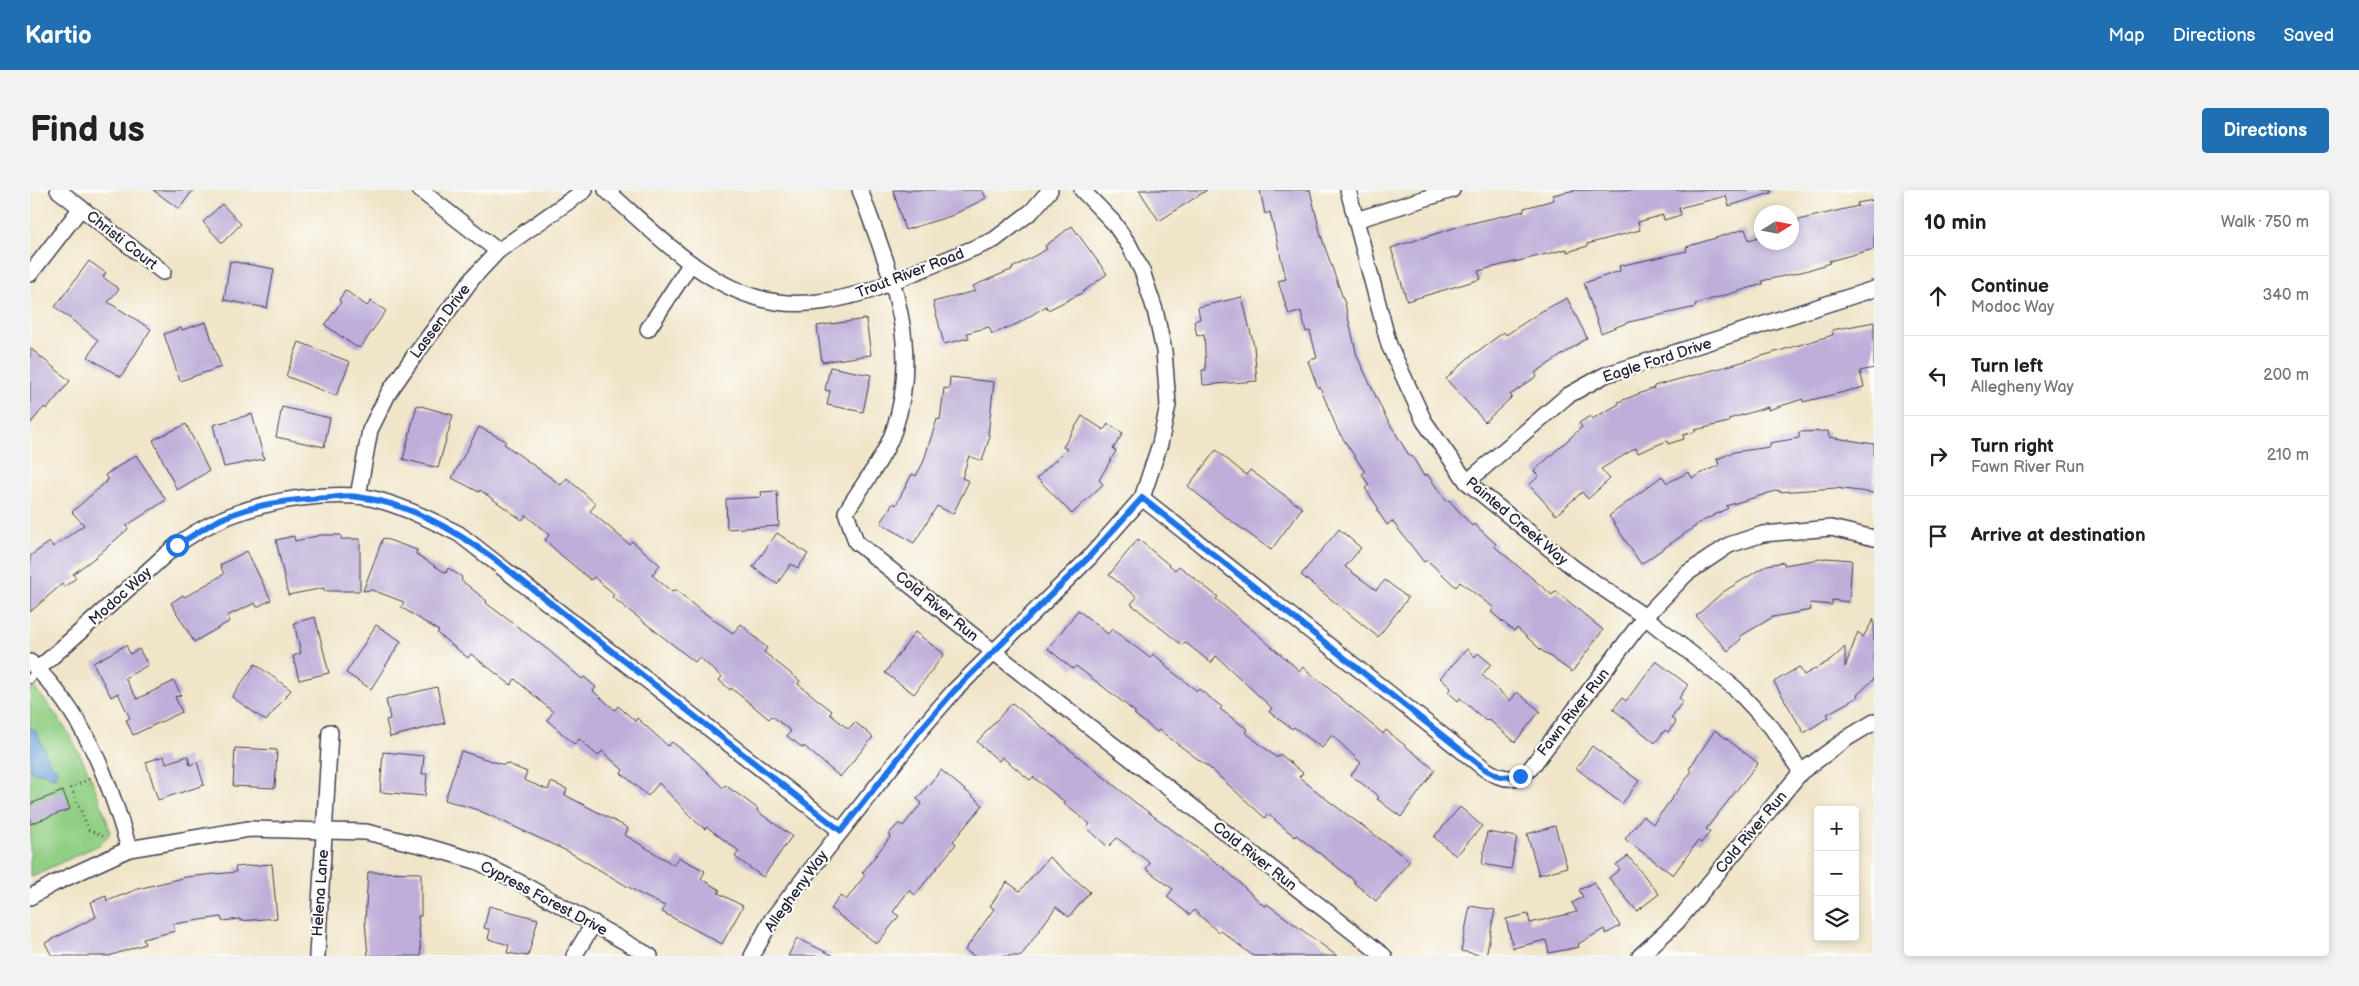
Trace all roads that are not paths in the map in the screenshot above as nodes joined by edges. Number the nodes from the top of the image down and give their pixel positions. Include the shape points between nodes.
1 (58, 190) edge
2 (420, 190) edge
3 (585, 190) edge
4 (606, 190) edge
5 (860, 190) edge
6 (1050, 190) edge
7 (1082, 190) edge
8 (1348, 190) edge
9 (1452, 190) edge
10 (81, 208) junction
11 (1356, 220) junction
12 (498, 251) junction
13 (691, 263) junction
14 (163, 272) dead end
15 (30, 274) edge
16 (894, 282) junction
17 (1874, 289) edge
18 (648, 329) dead end
19 (1467, 482) junction
20 (358, 496) junction
21 (1142, 498) junction
22 (1874, 538) edge
23 (1644, 618) junction
24 (994, 653) junction
25 (33, 670) edge
26 (1874, 722) edge
27 (330, 732) dead end
28 (1801, 772) junction
29 (324, 831) junction
30 (841, 831) junction
31 (129, 848) junction
32 (30, 897) edge
33 (594, 924) junction
34 (317, 956) edge
35 (574, 956) edge
36 (650, 956) edge
37 (752, 956) edge
38 (1384, 956) edge
39 (1640, 956) edge

1 - 10 street, Christi Court
2 - 12 street
3 - 12 street, Lassen Drive
4 - 13 street, Trout River Road
5 - 16 street, Cold River Run
6 - 16 street, Trout River Road via 1032,211 994,240
7 - 21 street, Allegheny Way via 1114,222 1129,245 1155,310 1164,351 1168,405 1160,444
8 - 11 street, Painted Creek Way
9 - 11 street
10 - 14 street, Christi Court
10 - 15 street
11 - 19 street, Painted Creek Way via 1389,345 1424,421
12 - 20 street, Lassen Drive via 472,279 389,392 370,430
13 - 16 street, Trout River Road via 740,291 777,302 832,300
13 - 18 street
16 - 24 street, Cold River Run via 905,345 902,399 894,431 846,512 856,542
17 - 19 street, Eagle Ford Drive via 1605,375 1566,396
19 - 23 street, Painted Creek Way via 1576,569
20 - 25 street, Modoc Way via 309,498 254,507 214,522 177,545
20 - 30 street, Modoc Way via 400,507 459,534
21 - 23 street, Fawn River Run via 1485,769 1500,777 1520,776 1530,769
21 - 24 street, Allegheny Way
22 - 23 street, Fawn River Run via 1831,528 1763,534 1729,545 1686,574
23 - 28 street, Painted Creek Way via 1736,689 1772,728
24 - 30 street, Allegheny Way via 954,691 922,728
24 - 38 street, Cold River Run
25 - 31 street via 70,708 93,747
26 - 28 street, Cold River Run
27 - 29 street, Helena Lane
28 - 39 street, Cold River Run via 1676,922
29 - 31 street, Cypress Forest Drive via 249,829
29 - 33 street, Cypress Forest Drive via 366,832 476,861
29 - 34 street, Helena Lane
30 - 37 street, Allegheny Way via 772,919
31 - 32 street, Cypress Forest Drive
33 - 35 street
33 - 36 street, Cypress Forest Drive

